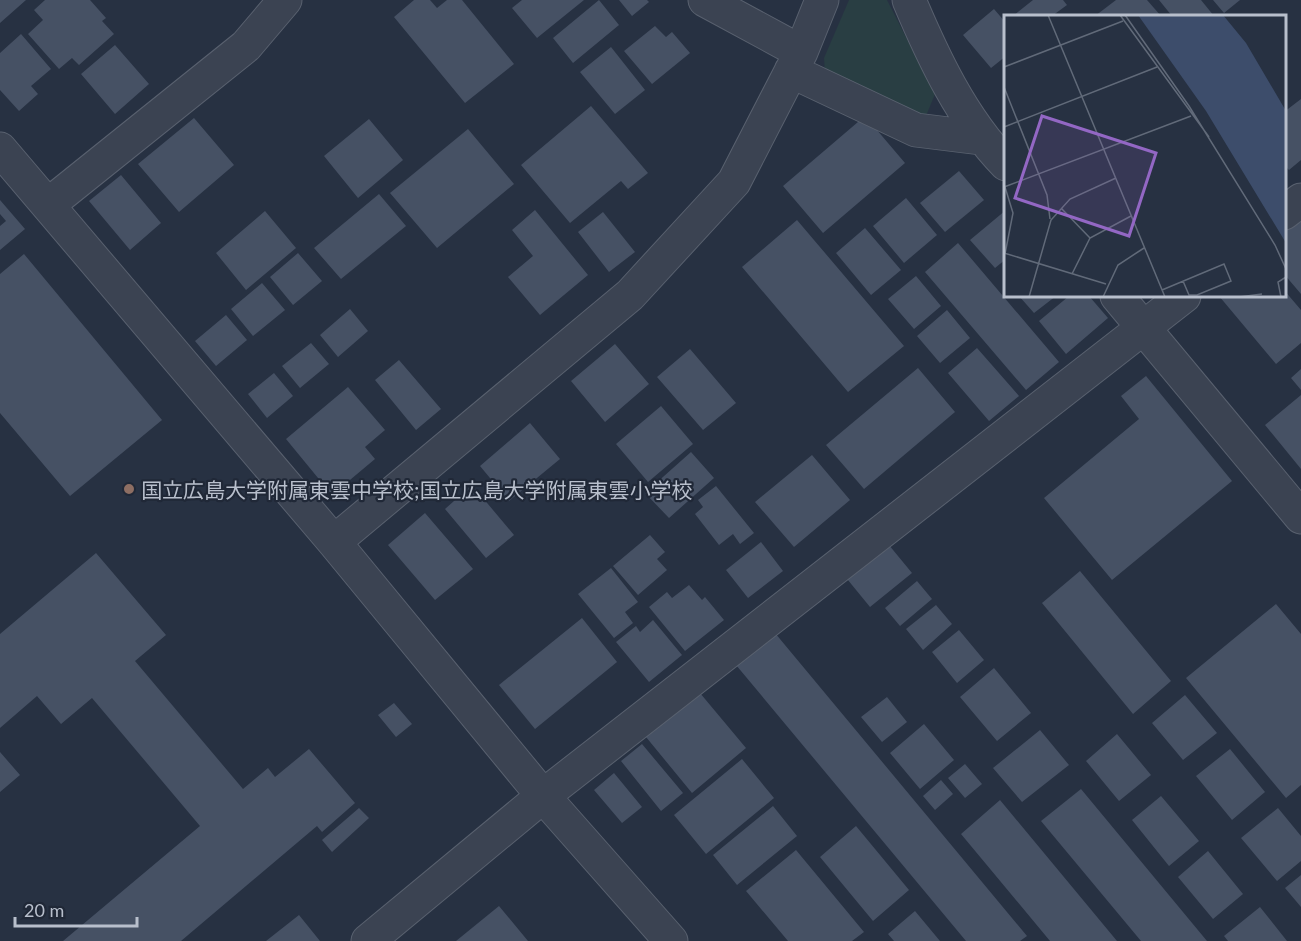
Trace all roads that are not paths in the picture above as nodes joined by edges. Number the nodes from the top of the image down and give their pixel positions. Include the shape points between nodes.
1 (285, 0) edge
2 (705, 0) edge
3 (822, 0) edge
4 (909, 0) edge
5 (796, 62) junction
6 (981, 138) junction
7 (0, 149) edge
8 (1004, 163) edge
9 (1301, 200) edge
10 (48, 205) junction
11 (1286, 211) edge
12 (1118, 297) edge
13 (1183, 297) edge
14 (1145, 328) junction
15 (1301, 517) edge
16 (334, 542) junction
17 (543, 796) junction
18 (368, 941) edge
19 (671, 941) edge

1 - 10 street via 246,45
2 - 5 street
3 - 5 street
4 - 6 street via 926,40
5 - 6 street via 916,130
5 - 16 street via 734,182 630,295
6 - 8 street
7 - 10 street
9 - 11 street
10 - 16 street
12 - 14 street
13 - 14 street
14 - 15 street
14 - 17 street
16 - 17 street
17 - 18 street
17 - 19 street

